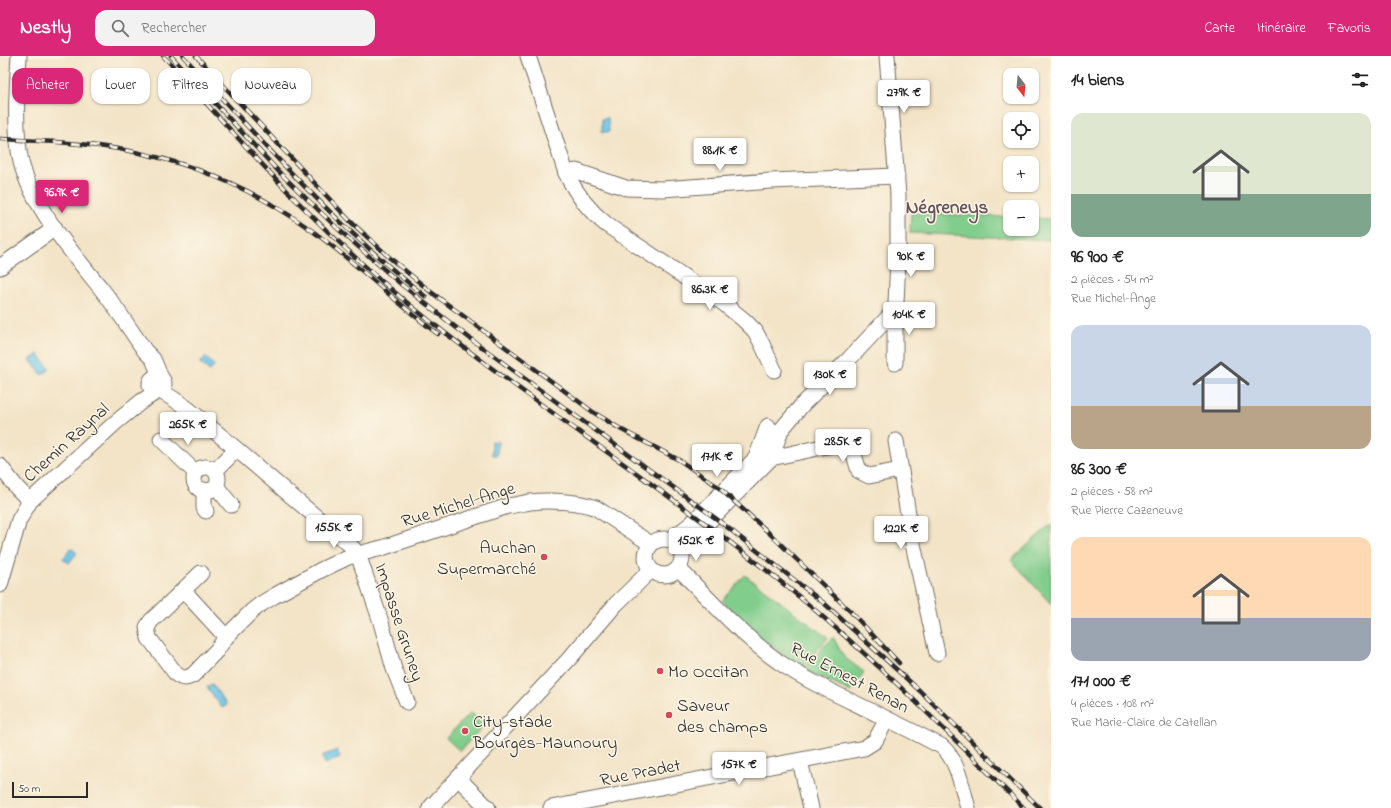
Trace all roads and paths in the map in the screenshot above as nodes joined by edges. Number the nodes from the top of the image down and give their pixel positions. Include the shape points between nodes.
1 (19, 56) edge
2 (528, 56) edge
3 (887, 56) edge
4 (566, 173) junction
5 (897, 176) junction
6 (55, 228) junction
7 (0, 267) edge
8 (896, 309) junction
9 (895, 363) dead end
10 (774, 370) dead end
11 (157, 384) junction
12 (768, 426) dead end
13 (161, 439) dead end
14 (896, 441) dead end
15 (236, 450) junction
16 (764, 458) junction
17 (0, 466) edge
18 (900, 470) junction
19 (215, 471) junction
20 (196, 472) junction
21 (210, 488) junction
22 (30, 501) junction
23 (231, 506) dead end
24 (206, 511) dead end
25 (670, 540) junction
26 (651, 544) junction
27 (682, 550) junction
28 (358, 554) junction
29 (679, 569) junction
30 (651, 570) junction
31 (201, 573) dead end
32 (0, 585) edge
33 (183, 590) junction
34 (226, 637) junction
35 (937, 653) dead end
36 (407, 702) dead end
37 (887, 719) junction
38 (800, 760) junction
39 (458, 778) junction
40 (556, 807) edge
41 (430, 808) edge
42 (488, 808) edge
43 (811, 808) edge
44 (968, 808) edge

1 - 6 street via 17,135 21,163 38,203
2 - 4 street
3 - 5 street
4 - 5 street via 576,171 626,188
4 - 10 street via 572,188 597,217 744,320 762,344
5 - 8 street
6 - 7 street
6 - 11 street via 153,359
8 - 9 street
8 - 16 street via 803,404 781,430
11 - 15 street
11 - 22 street, Chemin Raynal via 142,401
12 - 16 street
13 - 20 street
14 - 18 street
15 - 19 street
15 - 28 street
16 - 18 street via 850,441 859,471 869,476
16 - 25 street
16 - 27 street
17 - 22 street
18 - 35 street
19 - 20 street via 203,467
19 - 21 street via 218,480
20 - 21 street via 197,486
21 - 23 street
21 - 24 street via 204,508
22 - 32 street, Chemin Raynal via 19,520
25 - 26 street via 660,539
25 - 27 street
26 - 28 street, Rue Michel-Ange via 591,506 530,502 508,506
26 - 30 street via 646,554
27 - 29 street via 683,560
28 - 34 street, Rue Michel-Ange via 321,570 274,596 252,611
28 - 36 street, Impasse Gruney
29 - 30 street via 666,575
29 - 37 street, Rue Ernest Renan via 721,613 778,660 799,675
30 - 39 street via 616,604 569,660
31 - 33 street
33 - 34 street
33 - 34 street, Rue Michel-Ange via 151,620 147,627 149,638 176,674 182,678 189,678 217,650
37 - 38 street, Rue Pradet via 871,745
37 - 44 street, Rue Ernest Renan via 946,749 954,763
38 - 40 street, Rue Pradet
38 - 43 street
39 - 41 street
39 - 42 street

